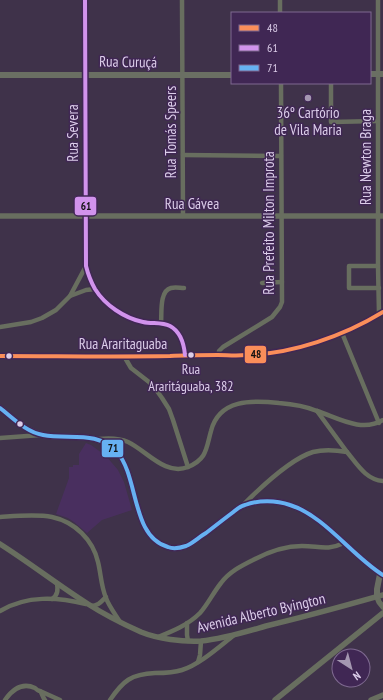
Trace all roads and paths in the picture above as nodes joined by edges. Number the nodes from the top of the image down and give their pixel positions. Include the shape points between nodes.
1 (85, 0) edge
2 (182, 0) edge
3 (280, 0) edge
4 (378, 0) edge
5 (280, 12) edge
6 (380, 74) edge
7 (0, 75) edge
8 (85, 75) junction
9 (231, 75) edge
10 (183, 76) junction
11 (281, 84) edge
12 (331, 84) edge
13 (378, 121) junction
14 (183, 155) junction
15 (281, 156) junction
16 (0, 216) edge
17 (86, 216) junction
18 (183, 216) junction
19 (281, 216) junction
20 (381, 216) edge
21 (86, 266) junction
22 (378, 266) junction
23 (262, 282) dead end
24 (282, 282) junction
25 (184, 288) dead end
26 (379, 288) junction
27 (95, 289) junction
28 (70, 296) junction
29 (381, 313) edge
30 (161, 324) junction
31 (0, 327) edge
32 (342, 333) junction
33 (219, 355) junction
34 (0, 356) edge
35 (124, 356) junction
36 (185, 356) junction
37 (0, 408) edge
38 (316, 410) junction
39 (381, 422) edge
40 (42, 435) junction
41 (0, 438) edge
42 (99, 439) junction
43 (347, 452) junction
44 (188, 467) junction
45 (383, 481) edge
46 (243, 505) junction
47 (0, 517) edge
48 (344, 543) junction
49 (0, 544) edge
50 (382, 574) edge
51 (57, 583) junction
52 (380, 596) edge
53 (106, 597) junction
54 (52, 599) junction
55 (90, 605) junction
56 (383, 607) edge
57 (0, 611) edge
58 (383, 613) edge
59 (120, 622) junction
60 (187, 623) junction
61 (235, 634) junction
62 (158, 637) junction
63 (188, 641) junction
64 (201, 641) junction
65 (198, 662) junction
66 (40, 691) junction
67 (383, 695) edge
68 (56, 699) edge
69 (5, 700) edge
70 (45, 700) edge
71 (110, 700) edge
72 (275, 700) edge
73 (373, 700) edge

1 - 8 street, Rua Severa
2 - 10 street, Rua Tomás Speers
3 - 5 street
4 - 6 street, Rua Newton Braga
6 - 13 street, Rua Newton Braga
7 - 8 main road, Rua Curuçá
8 - 10 main road, Rua Curuçá
8 - 17 street, Rua Severa
9 - 10 main road, Rua Curuçá
10 - 14 street, Rua Tomás Speers
11 - 15 street, Rua Prefeito Milton Improta
12 - 13 street via 331,122
13 - 20 street, Rua Newton Braga
14 - 15 street
14 - 18 street, Rua Tomás Speers
15 - 19 street, Rua Prefeito Milton Improta
16 - 17 street, Rua Gávea
17 - 18 street, Rua Gávea
17 - 21 street, Rua Severa
18 - 19 street, Rua Gávea
19 - 20 street, Rua Gávea
19 - 24 street, Rua Prefeito Milton Improta
20 - 22 street, Rua Newton Braga
21 - 27 street
21 - 28 street
22 - 26 street, Rua Newton Braga
22 - 26 street via 349,266 349,288
23 - 24 street
24 - 33 street, Rua Prefeito Milton Improta via 282,302 277,312 223,347
25 - 30 street via 171,288 164,293
26 - 29 street, Rua Newton Braga
27 - 28 street
27 - 30 street via 124,316
28 - 31 street via 56,310 42,318
29 - 32 street, Rua Araritaguaba
30 - 36 street via 171,326 179,334
32 - 33 street, Rua Araritaguaba via 296,348 246,356
32 - 39 street
33 - 36 street, Rua Araritaguaba
34 - 35 street, Rua Araritaguaba
35 - 36 street, Rua Araritaguaba
35 - 44 street via 131,368 157,390 166,404
37 - 40 main road via 26,428
38 - 39 street via 360,426
38 - 43 street
38 - 44 street via 278,402 241,403 232,406 217,417 202,458
40 - 41 street
40 - 42 main road
42 - 44 street via 109,438 128,442 164,465 175,468
42 - 46 main road via 109,445 122,460 148,532 168,548 187,545
43 - 45 street via 367,475
43 - 46 street via 323,450 305,455 272,478
46 - 48 main road via 277,502 290,505 316,519
47 - 53 street via 43,516 67,522 77,528 96,554
48 - 50 main road
48 - 60 street via 330,548 302,546 274,550 236,568 225,578 201,612
49 - 51 street, Avenida Alberto Byington
50 - 52 main road via 377,589
51 - 54 street via 57,595
51 - 55 street, Avenida Alberto Byington
52 - 56 street via 379,602
52 - 61 street, Avenida Alberto Byington
53 - 55 street via 99,604
53 - 59 street
54 - 55 street
54 - 57 street via 27,600
55 - 59 street, Avenida Alberto Byington
58 - 72 street
59 - 62 street, Avenida Alberto Byington
60 - 62 street
60 - 63 street
61 - 64 street, Avenida Alberto Byington
61 - 65 street
62 - 63 street, Avenida Alberto Byington
63 - 64 street, Avenida Alberto Byington
64 - 65 street
65 - 71 street via 176,672 134,676 120,687
66 - 68 street
66 - 69 street via 23,686 13,691
66 - 70 street
67 - 73 street

